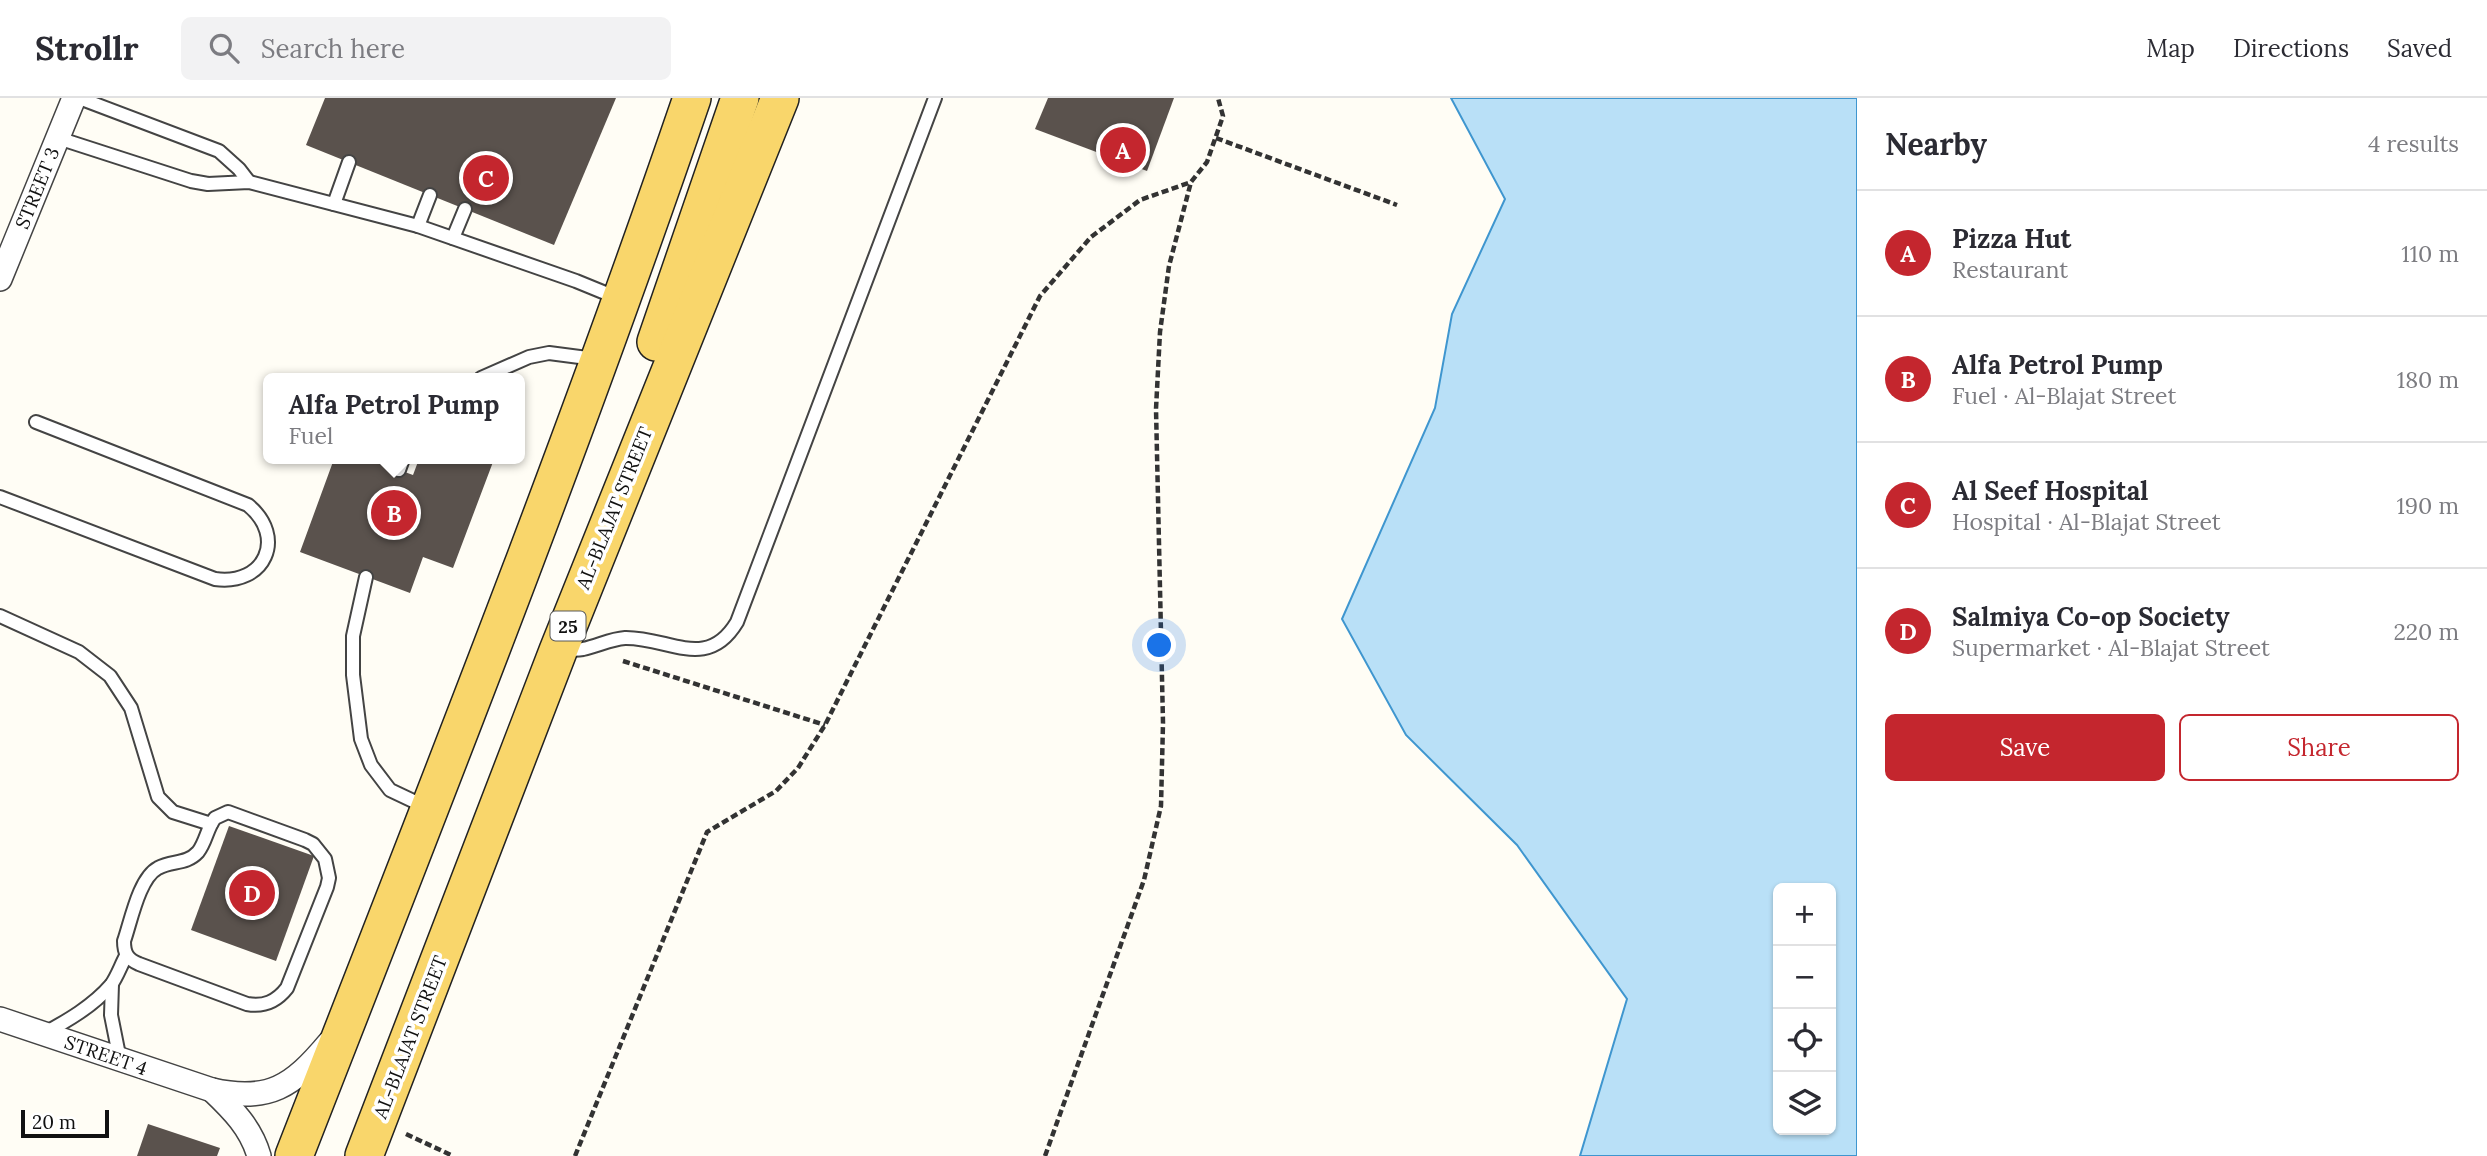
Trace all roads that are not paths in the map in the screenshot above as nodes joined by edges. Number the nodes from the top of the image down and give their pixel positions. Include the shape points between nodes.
1 (77, 98) edge
2 (692, 98) edge
3 (740, 98) edge
4 (779, 98) edge
5 (935, 98) edge
6 (58, 138) junction
7 (349, 162) dead end
8 (249, 182) junction
9 (430, 195) dead end
10 (334, 204) junction
11 (465, 209) dead end
12 (418, 226) junction
13 (453, 238) junction
14 (0, 279) edge
15 (622, 300) junction
16 (599, 359) junction
17 (492, 373) edge
18 (36, 422) dead end
19 (646, 430) junction
20 (0, 497) edge
21 (366, 577) dead end
22 (0, 616) edge
23 (572, 650) junction
24 (430, 809) junction
25 (211, 824) junction
26 (126, 956) junction
27 (112, 984) junction
28 (0, 1019) edge
29 (346, 1022) junction
30 (43, 1034) junction
31 (404, 1050) junction
32 (120, 1060) junction
33 (212, 1090) junction
34 (404, 1090) dead end
35 (259, 1156) edge
36 (293, 1156) edge
37 (364, 1156) edge

1 - 6 street, STREET 3
1 - 8 lane via 219,151
2 - 15 main road
3 - 19 main road via 654,348
4 - 19 main road, AL-BLAJAT STREET / 25
5 - 23 lane via 731,632 714,646 693,650 636,638
6 - 8 lane via 191,181
6 - 14 street, STREET 3
7 - 10 lane
8 - 10 lane
9 - 12 lane
10 - 12 lane
11 - 13 lane
12 - 13 lane
13 - 15 lane
15 - 16 main road
16 - 17 lane via 549,353
16 - 24 main road
18 - 20 lane via 248,505 260,514 267,528 265,557 245,578 215,579
19 - 23 main road, AL-BLAJAT STREET / 25
21 - 24 lane via 353,636 361,739 371,765 390,790
22 - 25 lane via 79,652 110,676 131,708 158,797 173,812
23 - 31 main road, AL-BLAJAT STREET / 25
24 - 29 main road
25 - 26 lane via 193,856 159,868 145,880 124,941
25 - 26 lane via 221,813 235,813 305,839 325,859 327,887 286,988 274,1001 256,1006
26 - 27 lane
27 - 30 lane via 73,1017
27 - 32 lane via 111,1014
28 - 30 street, STREET 4
29 - 33 street, STREET 4 via 310,1065 284,1087 250,1096
29 - 36 main road
30 - 32 street, STREET 4
31 - 34 lane
31 - 37 main road, AL-BLAJAT STREET / 25
32 - 33 street, STREET 4
33 - 35 street, STREET 4 via 241,1119

